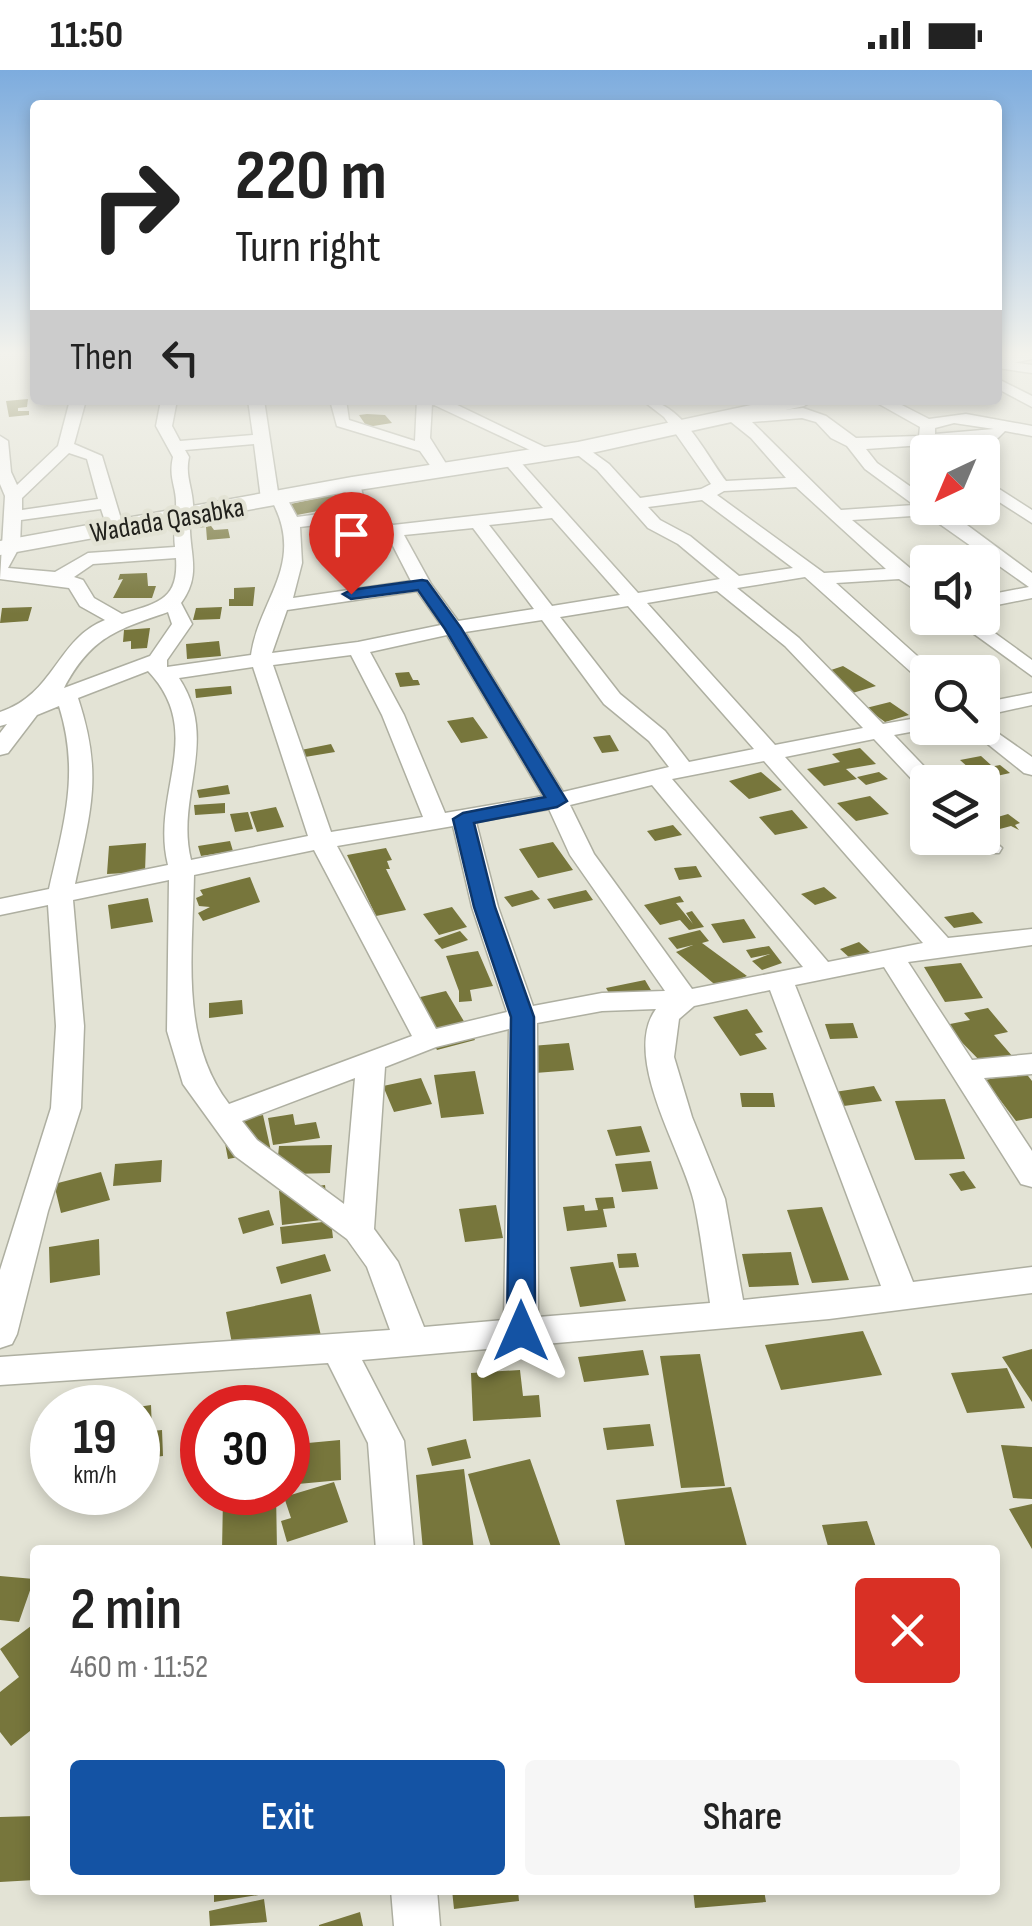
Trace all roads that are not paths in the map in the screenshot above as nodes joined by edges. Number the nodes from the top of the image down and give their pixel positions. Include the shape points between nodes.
1 (0, 441) edge
2 (71, 441) edge
3 (173, 441) edge
4 (242, 441) edge
5 (262, 441) edge
6 (394, 441) edge
7 (421, 441) edge
8 (522, 441) edge
9 (616, 441) edge
10 (685, 441) edge
11 (763, 441) edge
12 (847, 441) edge
13 (899, 441) edge
14 (853, 444) junction
15 (176, 446) junction
16 (422, 446) junction
17 (66, 448) junction
18 (578, 449) junction
19 (551, 454) junction
20 (510, 460) junction
21 (442, 470) junction
22 (800, 482) junction
23 (352, 484) junction
24 (713, 490) junction
25 (14, 496) junction
26 (910, 496) edge
27 (1000, 496) edge
28 (274, 498) junction
29 (1032, 502) edge
30 (108, 503) junction
31 (635, 504) junction
32 (1010, 504) junction
33 (1000, 505) edge
34 (910, 511) edge
35 (554, 512) junction
36 (361, 514) junction
37 (13, 516) junction
38 (836, 516) junction
39 (181, 518) junction
40 (1032, 518) edge
41 (293, 523) junction
42 (478, 524) junction
43 (950, 525) edge
44 (115, 529) junction
45 (392, 532) junction
46 (186, 552) junction
47 (3, 558) edge
48 (903, 574) junction
49 (813, 575) junction
50 (59, 578) junction
51 (910, 579) edge
52 (1032, 582) edge
53 (422, 584) junction
54 (728, 584) junction
55 (1032, 592) edge
56 (1000, 598) edge
57 (634, 602) junction
58 (171, 604) junction
59 (281, 605) junction
60 (548, 613) junction
61 (118, 620) junction
62 (453, 628) junction
63 (985, 635) edge
64 (358, 648) junction
65 (260, 660) junction
66 (910, 662) edge
67 (160, 667) junction
68 (1032, 670) edge
69 (66, 694) junction
70 (1032, 699) edge
71 (1000, 706) edge
72 (29, 710) junction
73 (0, 719) edge
74 (910, 726) edge
75 (880, 734) junction
76 (1000, 742) edge
77 (0, 748) edge
78 (773, 753) junction
79 (910, 765) edge
80 (1032, 768) edge
81 (683, 770) junction
82 (657, 776) junction
83 (557, 801) junction
84 (450, 821) junction
85 (322, 841) junction
86 (182, 873) junction
87 (60, 896) junction
88 (0, 907) edge
89 (1032, 938) edge
90 (941, 947) junction
91 (891, 957) junction
92 (821, 971) junction
93 (779, 980) junction
94 (685, 999) junction
95 (522, 1017) junction
96 (428, 1040) junction
97 (370, 1062) junction
98 (1032, 1064) edge
99 (964, 1070) junction
100 (225, 1116) junction
101 (1032, 1176) edge
102 (358, 1230) junction
103 (1032, 1280) edge
104 (902, 1297) junction
105 (730, 1314) junction
106 (521, 1331) junction
107 (0, 1334) edge
108 (412, 1342) junction
109 (338, 1348) junction
110 (0, 1371) edge
111 (395, 1545) edge
112 (414, 1895) edge
113 (417, 1926) edge

1 - 25 street
2 - 17 street
3 - 15 street
4 - 15 street
5 - 28 street
6 - 16 street
7 - 16 street
8 - 19 street
9 - 18 street, Wadada Qasabka
10 - 24 street
11 - 22 street
12 - 14 street
13 - 14 street
14 - 26 street
15 - 39 street via 177,484 186,506
16 - 21 street
17 - 25 street
17 - 30 street via 94,456
18 - 19 street, Wadada Qasabka
18 - 31 street
19 - 20 street, Wadada Qasabka
20 - 21 street, Wadada Qasabka
20 - 35 street
21 - 23 street, Wadada Qasabka
22 - 24 street
22 - 38 street
23 - 28 street, Wadada Qasabka
23 - 36 street
24 - 31 street
24 - 49 street
25 - 37 street
27 - 32 street
28 - 39 street, Wadada Qasabka
28 - 41 street
29 - 32 street
30 - 37 street
30 - 44 street
31 - 54 street
32 - 33 street
32 - 40 street
34 - 38 street
35 - 42 street
35 - 57 street
36 - 41 street
36 - 45 street
37 - 47 street
38 - 48 street
39 - 44 street, Wadada Qasabka
39 - 46 street
41 - 59 street via 292,565
42 - 45 street
42 - 60 street
43 - 52 street
44 - 47 street, Wadada Qasabka
45 - 53 street
46 - 50 street via 88,560
46 - 58 street via 181,590
47 - 50 street
48 - 49 street
48 - 51 street
49 - 54 street
49 - 66 street
50 - 61 street
53 - 59 street
53 - 62 street
54 - 57 street
54 - 75 street
55 - 56 street
57 - 60 street
57 - 78 street
58 - 61 street
58 - 67 street via 182,624
59 - 65 street via 263,633
60 - 62 street
60 - 81 street via 612,699 657,736
61 - 72 street via 66,663 56,686
62 - 64 street
62 - 83 street
63 - 68 street
64 - 65 street
64 - 84 street
65 - 67 street
65 - 85 street
67 - 69 street
67 - 86 street via 186,715 176,819
69 - 72 street
69 - 87 street via 80,740 82,794
70 - 71 street
72 - 73 street
72 - 77 street
74 - 75 street
75 - 78 street
75 - 79 street
76 - 80 street
78 - 81 street
78 - 90 street
81 - 82 street
82 - 83 street
82 - 92 street
83 - 84 street
83 - 94 street via 582,855
84 - 85 street
84 - 95 street
85 - 86 street
85 - 96 street
86 - 87 street
86 - 100 street via 180,1031 198,1084
87 - 88 street
87 - 107 street via 70,1026 66,1108
89 - 90 street
90 - 91 street
91 - 92 street
91 - 99 street
92 - 93 street
93 - 94 street
93 - 104 street
94 - 95 street via 602,1002
94 - 105 street via 665,1016 660,1057 709,1199
95 - 96 street
95 - 106 street
96 - 97 street
97 - 100 street
97 - 102 street
98 - 99 street
99 - 101 street
100 - 102 street via 246,1148
102 - 108 street via 382,1262
103 - 104 street
104 - 105 street
105 - 106 street
106 - 108 street
108 - 109 street
109 - 110 street
109 - 111 street via 386,1440
112 - 113 street

